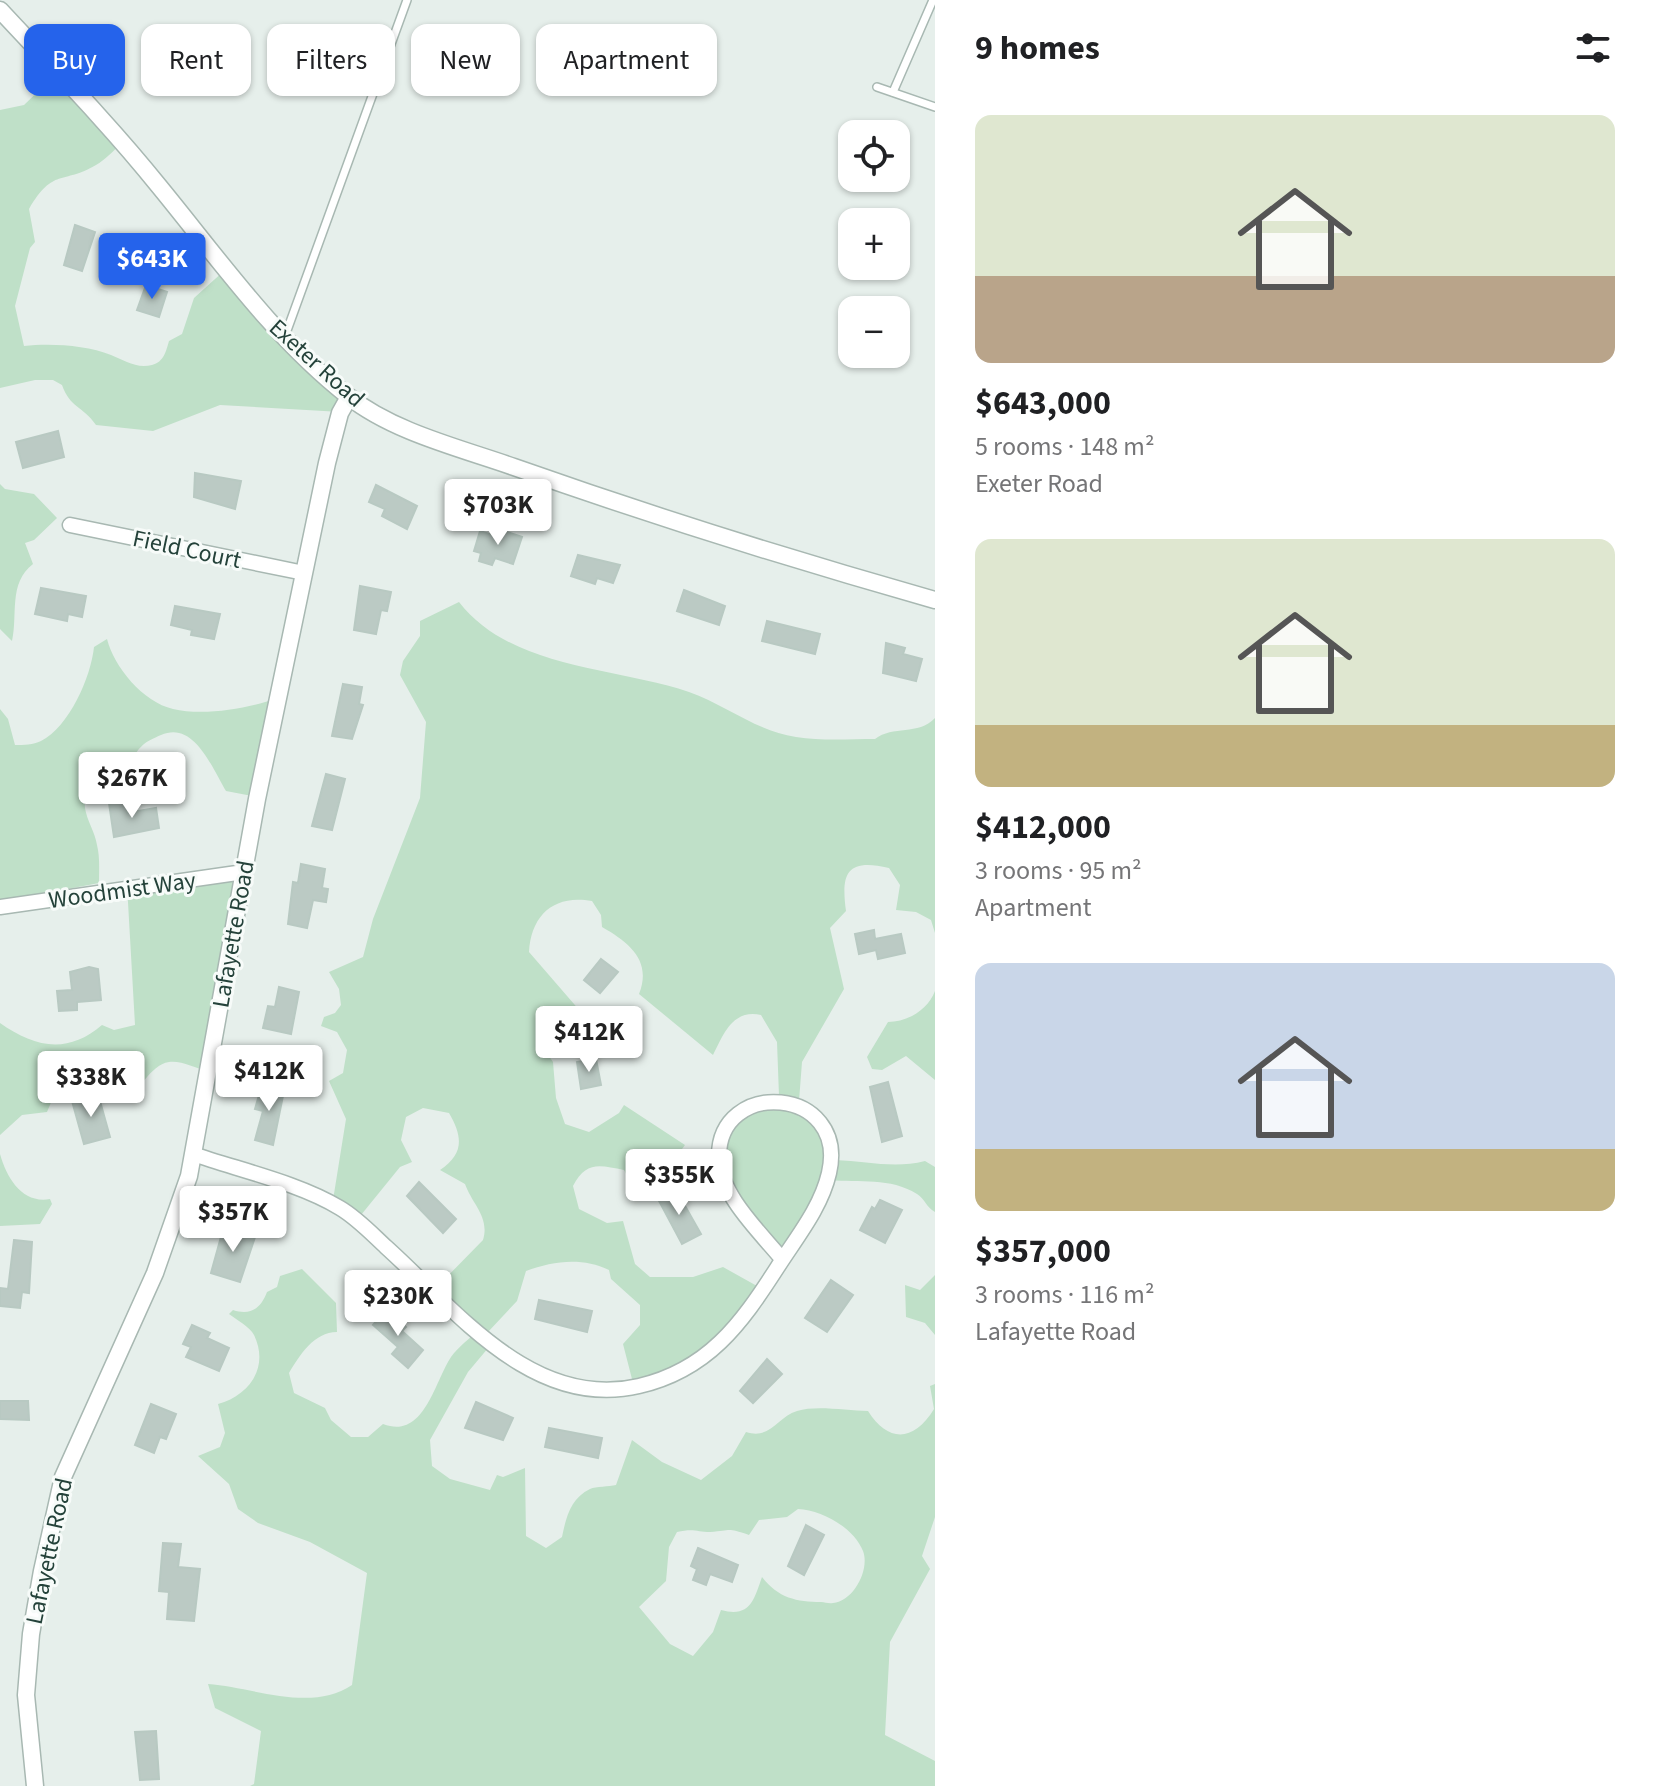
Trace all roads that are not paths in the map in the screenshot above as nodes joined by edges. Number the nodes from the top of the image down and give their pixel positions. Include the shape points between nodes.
1 (407, 0) edge
2 (933, 0) edge
3 (0, 10) edge
4 (877, 87) dead end
5 (893, 92) junction
6 (935, 107) edge
7 (285, 337) junction
8 (349, 397) junction
9 (70, 525) dead end
10 (304, 573) junction
11 (935, 600) edge
12 (244, 872) junction
13 (0, 907) edge
14 (193, 1154) junction
15 (782, 1259) junction
16 (35, 1786) edge

1 - 7 lane
2 - 5 lane
3 - 7 street, Exeter Road via 148,173
4 - 5 lane
5 - 6 lane
7 - 8 street, Exeter Road
8 - 10 street, Lafayette Road via 327,463
8 - 11 street, Exeter Road via 378,416 540,476
9 - 10 street, Field Court
10 - 12 street, Lafayette Road
12 - 13 street, Woodmist Way
12 - 14 street, Lafayette Road
14 - 15 street via 340,1207 501,1352 536,1373 574,1386 634,1387 691,1366 737,1327
14 - 16 street, Lafayette Road via 167,1243 63,1477 31,1634 26,1695
15 - 15 street via 823,1191 832,1155 818,1119 803,1107 765,1101 732,1121 719,1157 730,1190

